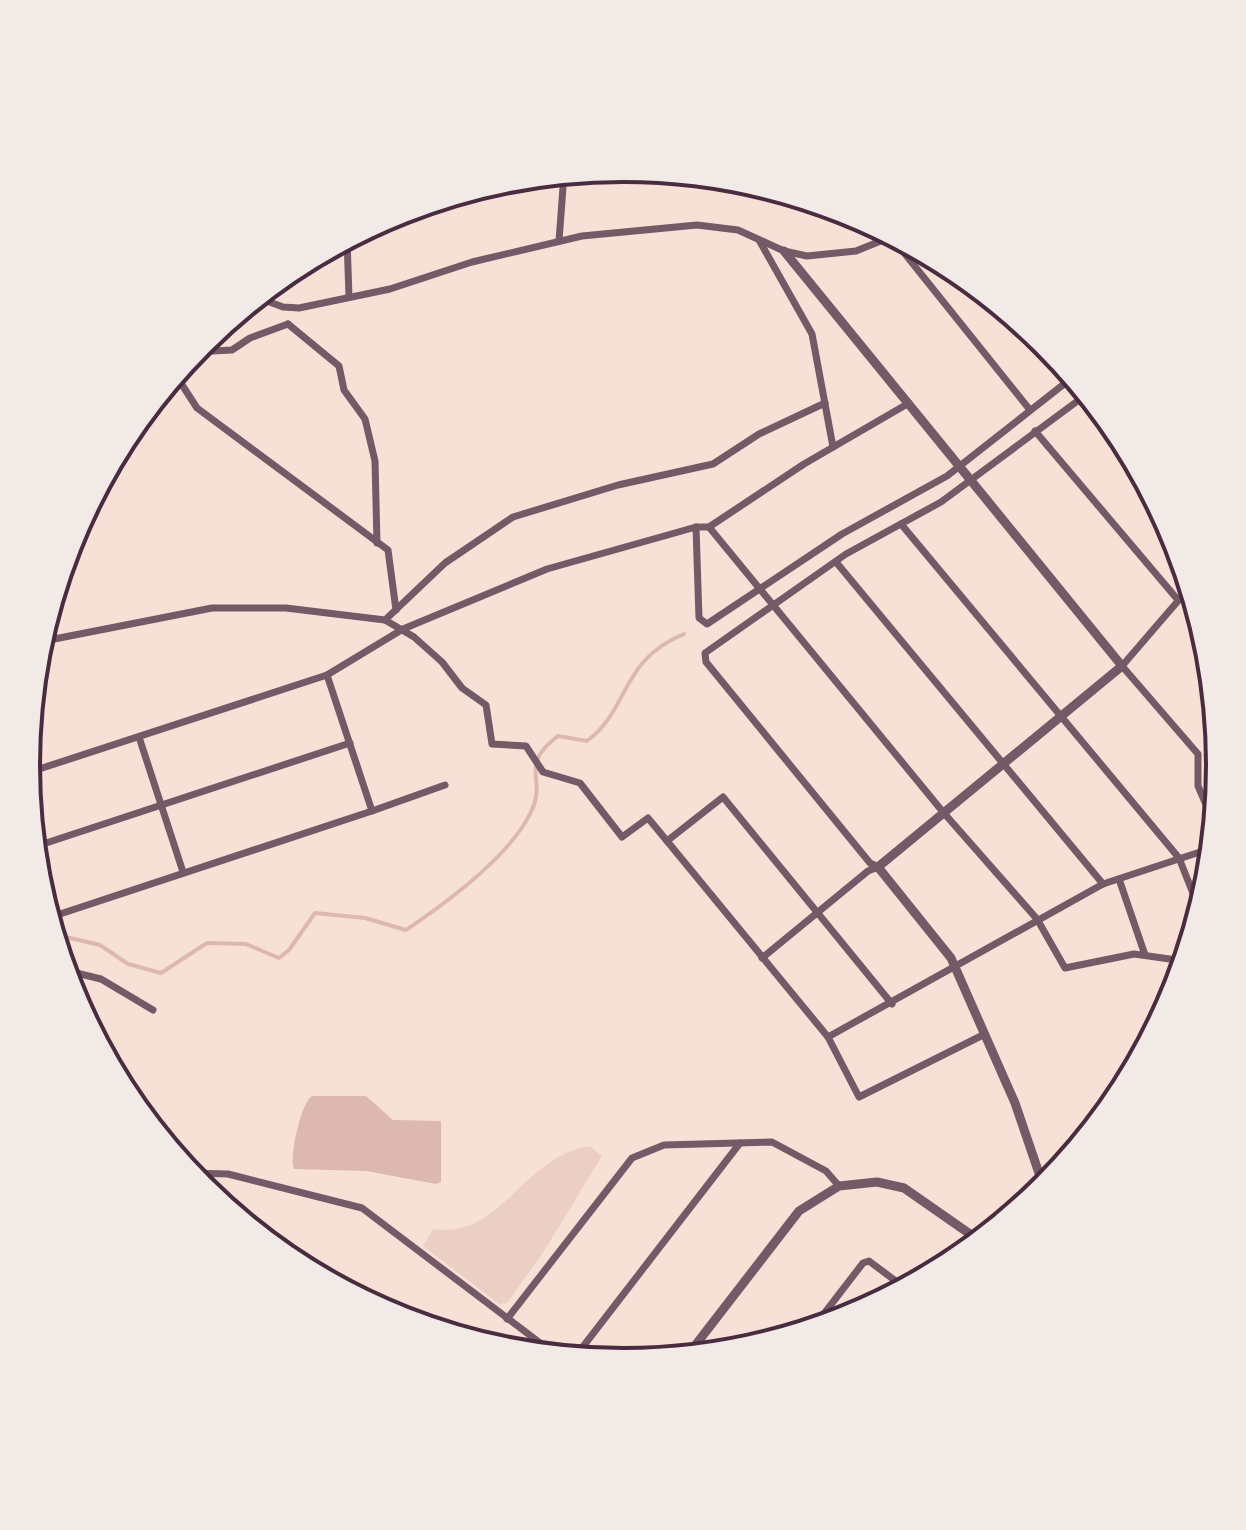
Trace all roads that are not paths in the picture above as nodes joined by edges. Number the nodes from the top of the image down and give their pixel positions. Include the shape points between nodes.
1 (563, 185) edge
2 (757, 238) junction
3 (559, 241) junction
4 (878, 241) edge
5 (784, 251) junction
6 (347, 252) edge
7 (908, 257) edge
8 (349, 297) junction
9 (269, 301) edge
10 (294, 309) junction
11 (288, 324) junction
12 (213, 351) edge
13 (1064, 384) edge
14 (182, 385) edge
15 (1078, 401) edge
16 (825, 403) junction
17 (909, 403) junction
18 (1030, 410) junction
19 (1035, 431) junction
20 (833, 447) junction
21 (960, 466) junction
22 (972, 480) junction
23 (901, 524) junction
24 (696, 527) junction
25 (709, 527) junction
26 (377, 543) junction
27 (836, 562) junction
28 (761, 588) junction
29 (1181, 597) edge
30 (1178, 600) junction
31 (773, 604) junction
32 (396, 610) junction
33 (385, 620) junction
34 (403, 629) junction
35 (54, 639) edge
36 (1122, 666) junction
37 (327, 675) junction
38 (1061, 718) junction
39 (139, 737) junction
40 (350, 743) junction
41 (1002, 765) junction
42 (40, 769) edge
43 (445, 785) dead end
44 (1205, 802) edge
45 (161, 805) junction
46 (372, 811) junction
47 (943, 812) junction
48 (667, 841) junction
49 (45, 843) edge
50 (1199, 852) edge
51 (1179, 858) junction
52 (878, 867) junction
53 (183, 872) junction
54 (1119, 879) junction
55 (1103, 884) junction
56 (1192, 891) edge
57 (817, 913) junction
58 (60, 914) edge
59 (1037, 919) junction
60 (1145, 955) junction
61 (762, 958) junction
62 (1172, 959) edge
63 (956, 969) junction
64 (79, 974) edge
65 (892, 1004) junction
66 (153, 1010) dead end
67 (985, 1034) junction
68 (828, 1037) junction
69 (740, 1143) junction
70 (208, 1173) edge
71 (1039, 1173) edge
72 (839, 1186) junction
73 (970, 1234) edge
74 (895, 1280) edge
75 (826, 1311) edge
76 (507, 1319) junction
77 (538, 1342) edge
78 (697, 1343) edge
79 (583, 1347) edge

1 - 3 street
2 - 3 street via 697,225
2 - 5 street
2 - 16 street via 806,319
3 - 8 street
4 - 5 street via 840,253 807,256
5 - 17 street
6 - 8 street
7 - 18 street
8 - 10 street
9 - 10 street
10 - 11 street
11 - 12 street via 232,350
11 - 26 street via 339,366 344,390 365,419 375,461
13 - 18 street
14 - 26 street via 197,408
15 - 19 street
16 - 20 street
16 - 32 street via 759,434 713,464 618,485 513,517 468,544
17 - 20 street
17 - 21 street
18 - 21 street
19 - 22 street
19 - 30 street
20 - 25 street
21 - 22 street
21 - 28 street
22 - 23 street
22 - 36 street
23 - 27 street
23 - 38 street
24 - 25 street
24 - 28 street via 699,618 707,624
24 - 34 street via 547,569
25 - 28 street
26 - 32 street via 388,550
27 - 31 street
27 - 41 street
28 - 31 street
29 - 30 street
30 - 36 street
31 - 47 street
31 - 52 street via 705,653 706,662
32 - 33 street
33 - 34 street
33 - 35 street via 278,607 212,608
34 - 37 street
34 - 48 street via 486,705 492,744 526,746 543,772 580,783 622,837 648,818
36 - 38 street
36 - 44 street via 1198,754 1198,786
37 - 39 street
37 - 40 street
38 - 41 street
38 - 51 street
39 - 42 street
39 - 45 street
40 - 45 street
40 - 46 street
41 - 47 street
41 - 55 street
43 - 46 street
45 - 49 street
45 - 53 street
46 - 53 street
47 - 52 street
47 - 59 street
48 - 57 street via 723,797
48 - 61 street
50 - 51 street
51 - 54 street
51 - 56 street
52 - 57 street
52 - 63 street
53 - 58 street
54 - 55 street
54 - 60 street
55 - 59 street
57 - 61 street
57 - 65 street
59 - 60 street via 1065,968
59 - 63 street
60 - 62 street
61 - 68 street
63 - 65 street
63 - 67 street
64 - 66 street via 101,979
65 - 68 street
67 - 68 street via 859,1097
67 - 71 street
69 - 72 street via 772,1142 826,1171
69 - 76 street via 664,1145 632,1158
69 - 79 street
70 - 76 street via 353,1203
72 - 73 street via 877,1182 904,1188
72 - 78 street via 808,1203 791,1220
74 - 75 street via 869,1261 863,1263
76 - 77 street

